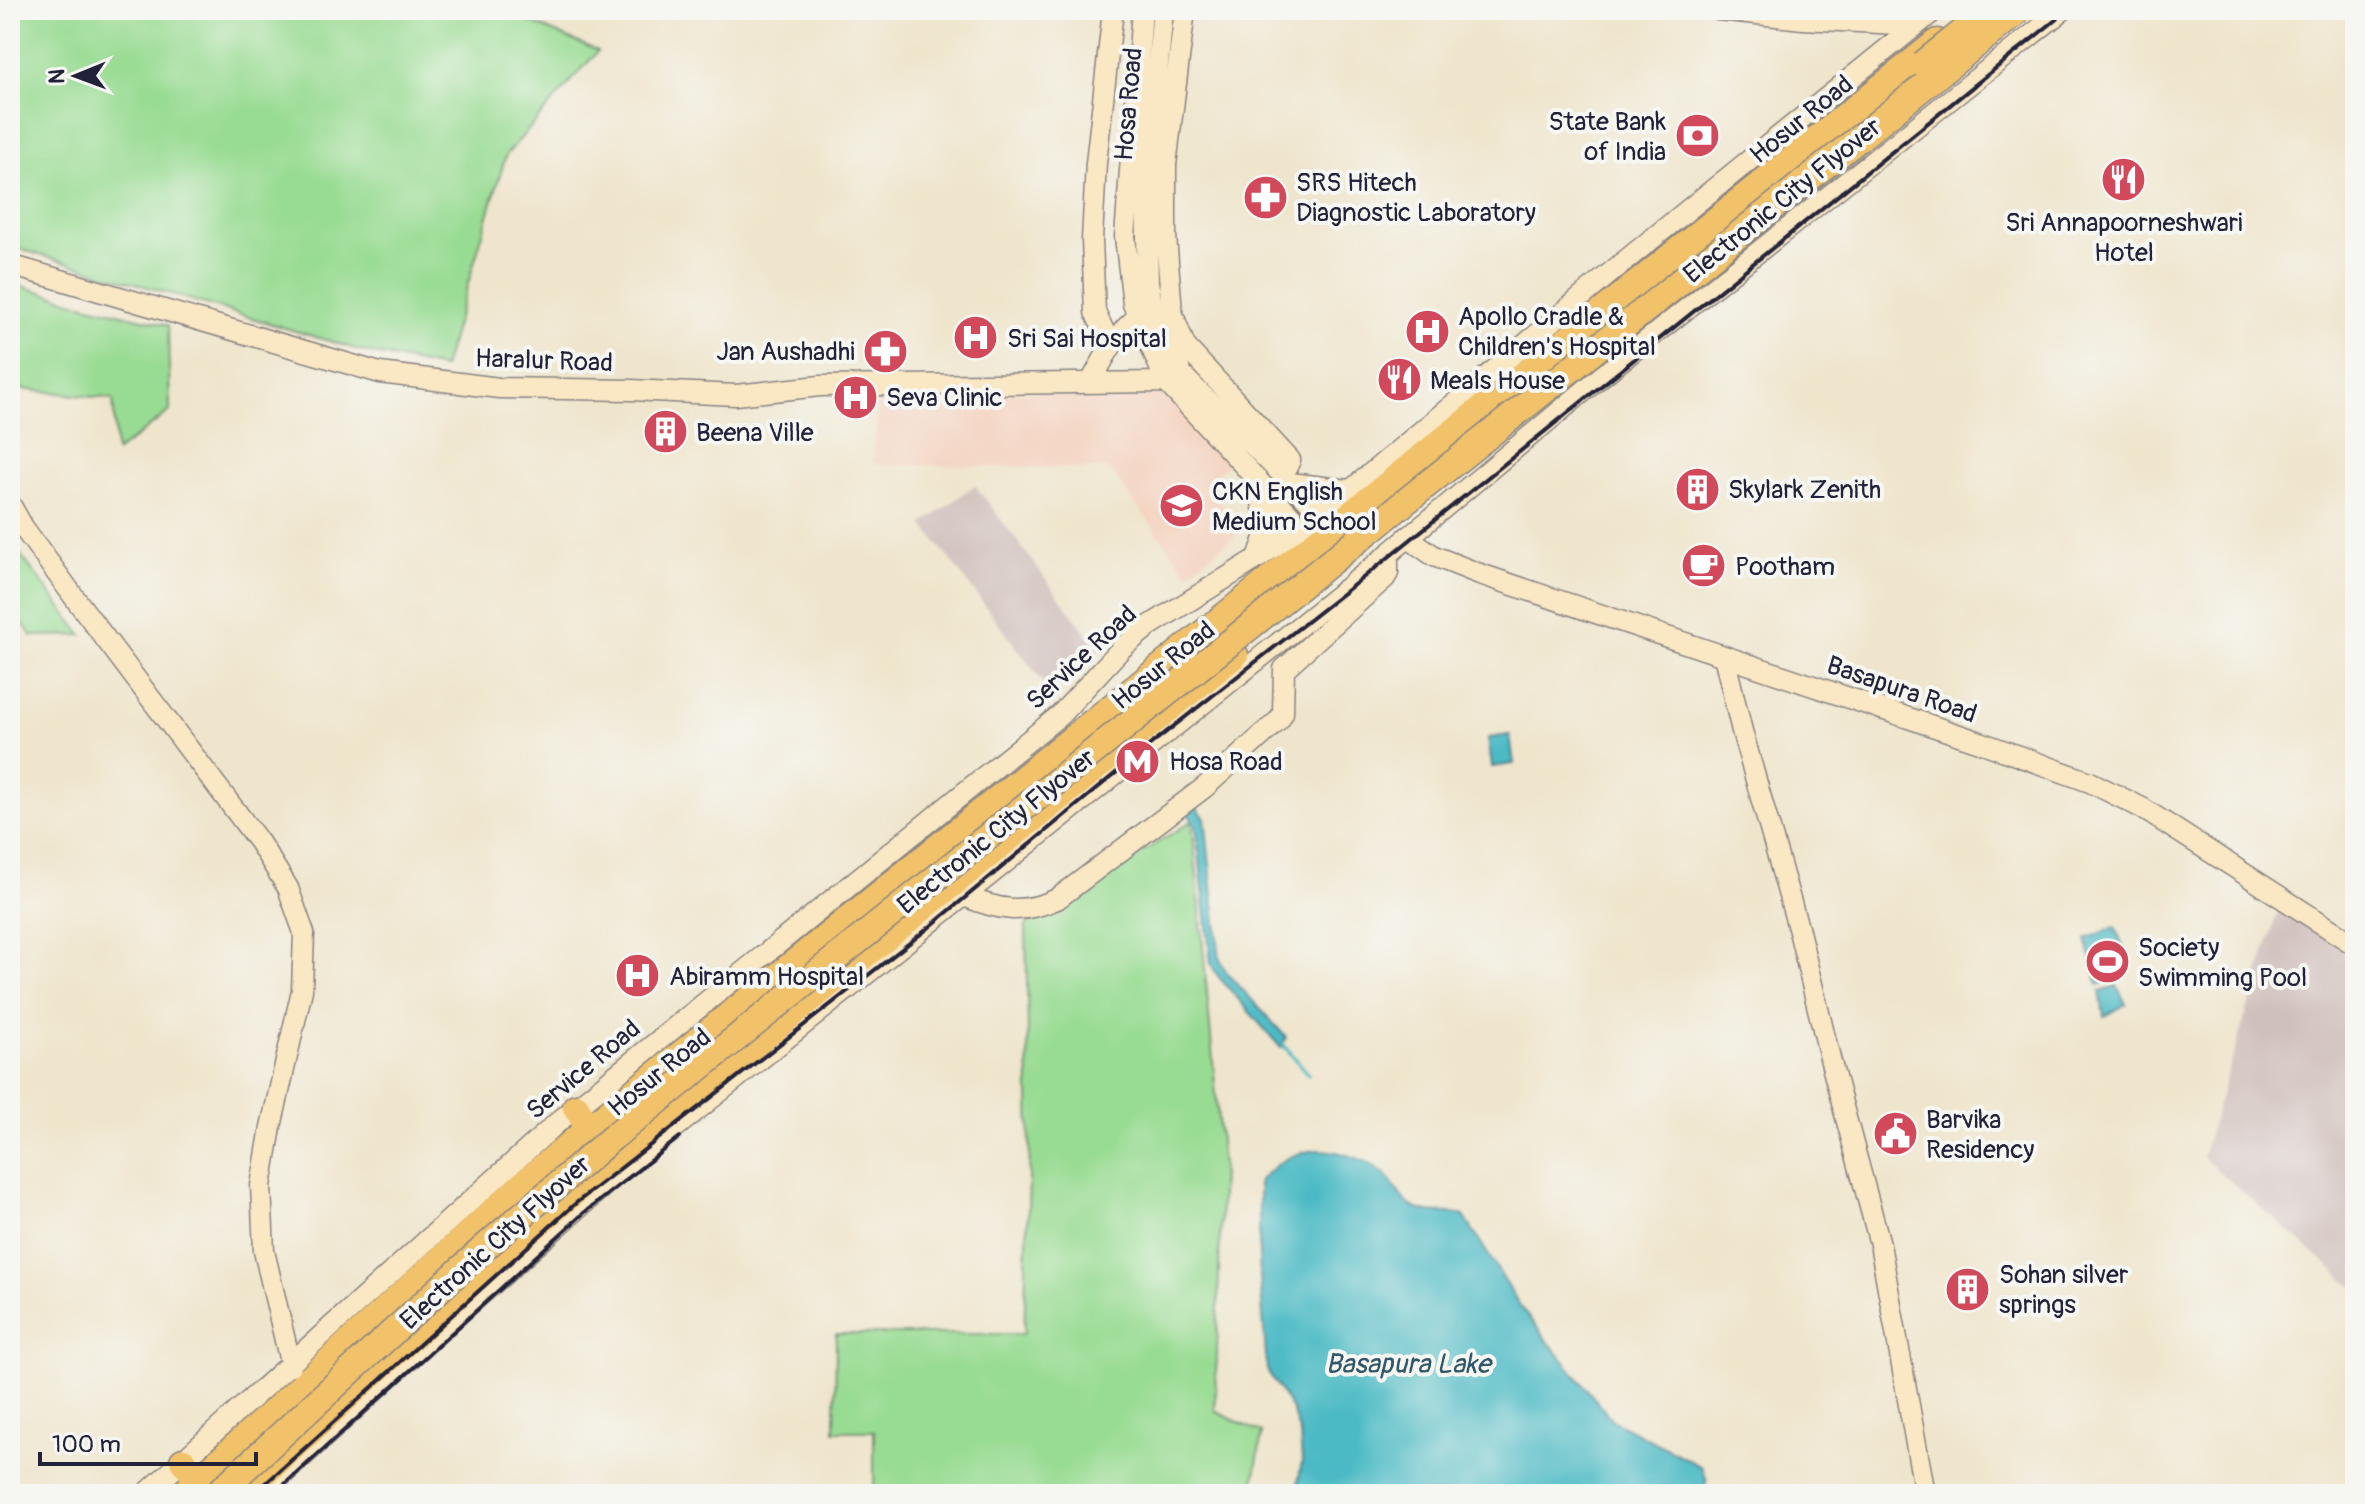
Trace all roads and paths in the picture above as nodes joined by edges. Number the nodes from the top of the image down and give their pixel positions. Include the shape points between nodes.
1 (1113, 10) edge
2 (1142, 10) edge
3 (1163, 10) edge
4 (1185, 10) edge
5 (1718, 10) edge
6 (1935, 10) edge
7 (1977, 10) edge
8 (1990, 10) edge
9 (2019, 10) edge
10 (2035, 10) edge
11 (2063, 10) edge
12 (1916, 25) junction
13 (10, 265) edge
14 (1138, 317) junction
15 (1111, 346) junction
16 (1091, 382) junction
17 (1166, 382) junction
18 (1256, 480) junction
19 (1287, 480) junction
20 (1351, 490) junction
21 (1378, 492) junction
22 (10, 504) edge
23 (1318, 527) junction
24 (1407, 537) junction
25 (1258, 558) junction
26 (1366, 560) junction
27 (1724, 656) junction
28 (964, 896) junction
29 (2355, 945) edge
30 (876, 955) junction
31 (582, 1118) junction
32 (291, 1366) junction
33 (195, 1484) edge
34 (146, 1494) edge
35 (242, 1494) edge
36 (261, 1494) edge
37 (1925, 1494) edge

1 - 15 street via 1092,240 1095,312
2 - 14 street, Hosa Road via 1125,237
3 - 19 street, Hosa Road via 1146,193 1153,312 1182,375
4 - 19 street via 1166,165 1172,312 1185,346 1290,460
5 - 12 street
6 - 12 street, Hosur Road
7 - 21 highway, Hosur Road
8 - 33 highway, Electronic City Flyover, bridge via 518,1199
9 - 33 highway, Electronic City Flyover, bridge via 613,1137
10 - 26 highway, Hosur Road
11 - 24 street
12 - 20 street, Hosur Road
13 - 16 street, Haralur Road via 380,373 499,388 736,395 820,386
14 - 15 street
14 - 17 street, Hosa Road
15 - 16 street
16 - 17 street, Haralur Road
17 - 18 street, Hosa Road
18 - 23 street, Hosa Road
18 - 25 street via 1268,529
19 - 20 street
19 - 23 street, Hosa Road
20 - 21 street
20 - 23 street, Service Road
21 - 23 highway, Hosur Road
22 - 32 street via 259,842 288,888 304,933 302,990 261,1186 264,1251
23 - 25 street, Service Road
23 - 26 street, Hosa Road
23 - 31 highway, Hosur Road
24 - 26 street
24 - 27 street, Basapura Road via 1434,556 1477,573
25 - 31 street, Service Road via 1131,640 1060,715
26 - 28 street
26 - 28 street via 1388,573 1385,578 1284,669 1279,720 1205,787 1045,905 1005,910
26 - 30 highway, Hosur Road
27 - 29 street, Basapura Road via 2050,766 2113,793
27 - 37 street via 1880,1244
28 - 30 street
30 - 35 highway, Hosur Road via 596,1173
30 - 36 street via 615,1176
31 - 32 street, Service Road
31 - 33 highway, Hosur Road via 522,1185
32 - 33 street, Service Road
33 - 34 street, Service Road

